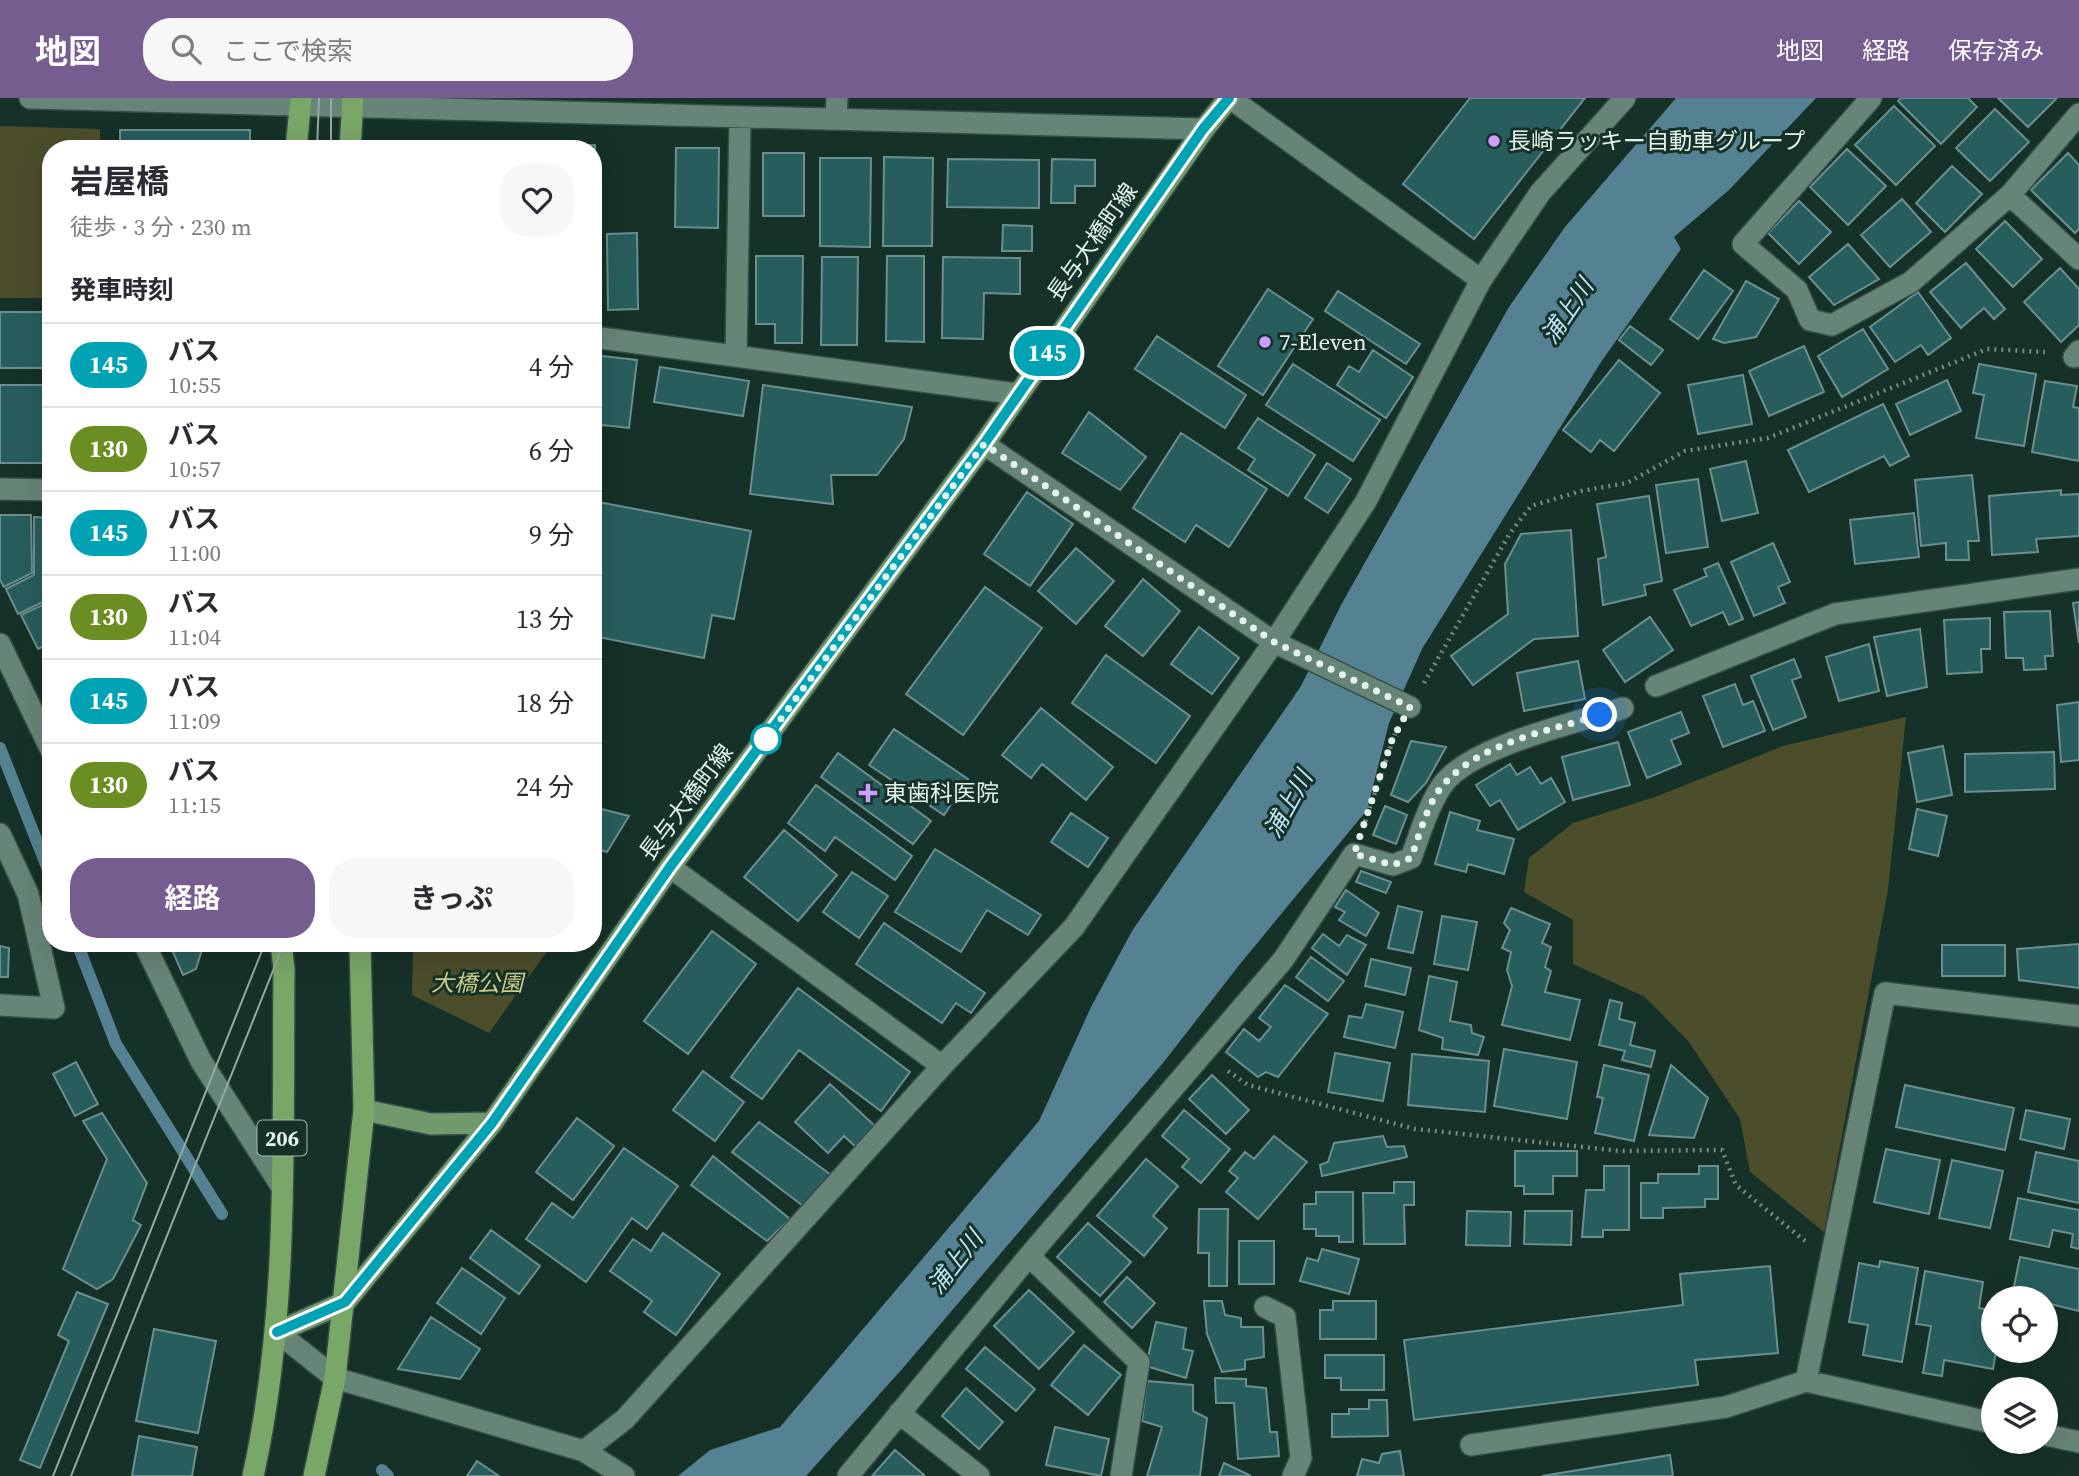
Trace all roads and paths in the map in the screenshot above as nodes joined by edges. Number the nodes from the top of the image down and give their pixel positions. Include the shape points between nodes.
1 (30, 98) edge
2 (1229, 98) edge
3 (1625, 98) edge
4 (1871, 98) edge
5 (300, 102) edge
6 (352, 102) edge
7 (836, 109) edge
8 (2079, 114) edge
9 (740, 117) junction
10 (1203, 129) junction
11 (297, 140) edge
12 (350, 140) edge
13 (2010, 195) junction
14 (2079, 259) edge
15 (1481, 280) junction
16 (602, 338) edge
17 (2077, 354) edge
18 (736, 356) junction
19 (1018, 394) junction
20 (984, 444) junction
21 (0, 489) edge
22 (42, 490) edge
23 (2079, 579) edge
24 (1274, 642) junction
25 (0, 644) edge
26 (1656, 686) dead end
27 (1410, 707) junction
28 (1623, 708) dead end
29 (42, 731) edge
30 (0, 834) edge
31 (1354, 854) junction
32 (670, 867) junction
33 (148, 952) edge
34 (282, 952) edge
35 (360, 952) edge
36 (0, 1005) edge
37 (2079, 1016) edge
38 (1204, 1055) junction
39 (942, 1066) junction
40 (364, 1110) junction
41 (492, 1123) junction
42 (282, 1187) junction
43 (1029, 1256) junction
44 (1830, 1262) junction
45 (345, 1302) junction
46 (1265, 1307) dead end
47 (277, 1332) junction
48 (335, 1378) junction
49 (1806, 1381) junction
50 (900, 1413) junction
51 (1981, 1420) edge
52 (2058, 1438) edge
53 (2079, 1442) edge
54 (1471, 1445) dead end
55 (584, 1451) junction
56 (253, 1476) edge
57 (314, 1476) edge
58 (624, 1476) edge
59 (848, 1476) edge
60 (979, 1476) edge
61 (1121, 1476) edge
62 (1293, 1476) edge

1 - 5 street
2 - 10 main road, 長与大橋町線
2 - 15 street
3 - 15 street via 1540,193
4 - 13 street via 1743,244 1797,290 1810,320 1832,325 1911,282
5 - 6 street
5 - 11 highway
6 - 9 street
6 - 12 highway
7 - 9 street
7 - 10 street
8 - 13 street
9 - 18 street
10 - 19 main road, 長与大橋町線
13 - 14 street
15 - 24 street via 1366,501
16 - 18 street
17 - 27 path via 1987,349 1768,438 1685,451 1627,483 1531,506 1510,533
18 - 19 street
19 - 20 main road, 長与大橋町線
20 - 24 street
20 - 32 main road, 長与大橋町線
21 - 22 street
23 - 26 street via 1835,614
24 - 27 street
24 - 39 street via 1074,927
25 - 29 street
27 - 31 path via 1392,740
28 - 31 street via 1488,752 1455,773 1442,785 1430,808 1411,858 1393,865
30 - 36 street via 28,894 54,1008
31 - 38 street via 1283,960
32 - 39 street
32 - 41 main road, 長与大橋町線
33 - 42 street via 201,1061
34 - 42 highway, 206
35 - 40 highway
37 - 44 street via 1885,993
38 - 43 street
38 - 44 path via 1248,1086 1415,1129 1621,1151 1722,1150 1736,1185
39 - 55 street via 625,1419
40 - 41 main road via 431,1124
40 - 45 highway
41 - 45 main road, 長与大橋町線
42 - 47 highway, 206
43 - 50 street
43 - 61 street via 1139,1362
44 - 49 street
45 - 47 main road, 長与大橋町線
45 - 48 highway
46 - 62 street via 1284,1317 1301,1458
47 - 48 street
47 - 56 highway, 206
48 - 55 street
48 - 57 highway
49 - 51 street
49 - 54 street via 1727,1407
50 - 59 street
50 - 60 street
52 - 53 street
55 - 58 street

